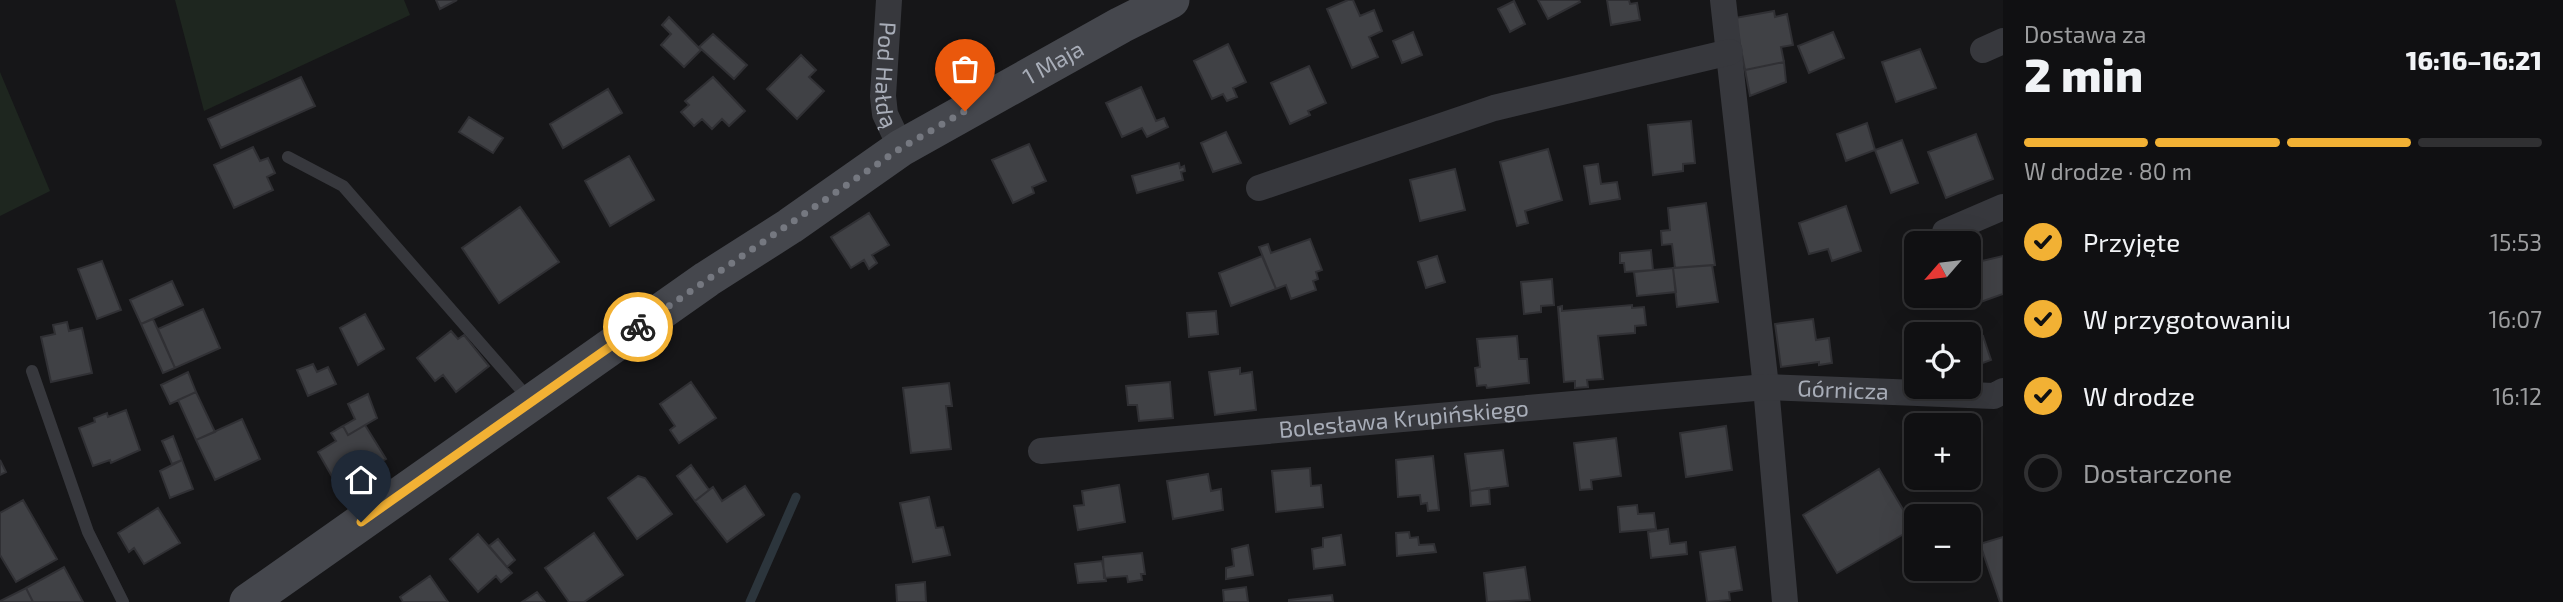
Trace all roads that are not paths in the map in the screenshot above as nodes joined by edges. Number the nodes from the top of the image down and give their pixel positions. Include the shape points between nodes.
1 (889, 0) edge
2 (1171, 0) edge
3 (1723, 0) edge
4 (1730, 52) junction
5 (901, 148) junction
6 (288, 157) dead end
7 (1259, 188) dead end
8 (2003, 207) edge
9 (1947, 231) edge
10 (33, 371) dead end
11 (1766, 387) junction
12 (2003, 391) edge
13 (532, 402) junction
14 (1041, 451) dead end
15 (123, 602) edge
16 (248, 602) edge
17 (1785, 602) edge

1 - 5 street, Pod Hałdą via 883,96
2 - 5 main road, 1 Maja
3 - 4 street
4 - 7 street via 1494,108
4 - 11 street
5 - 13 main road, 1 Maja
6 - 13 lane via 343,186
8 - 9 street
10 - 15 lane via 88,532
11 - 12 street, Górnicza via 1994,396
11 - 14 street, Bolesława Krupińskiego
11 - 17 street
13 - 16 main road, 1 Maja

